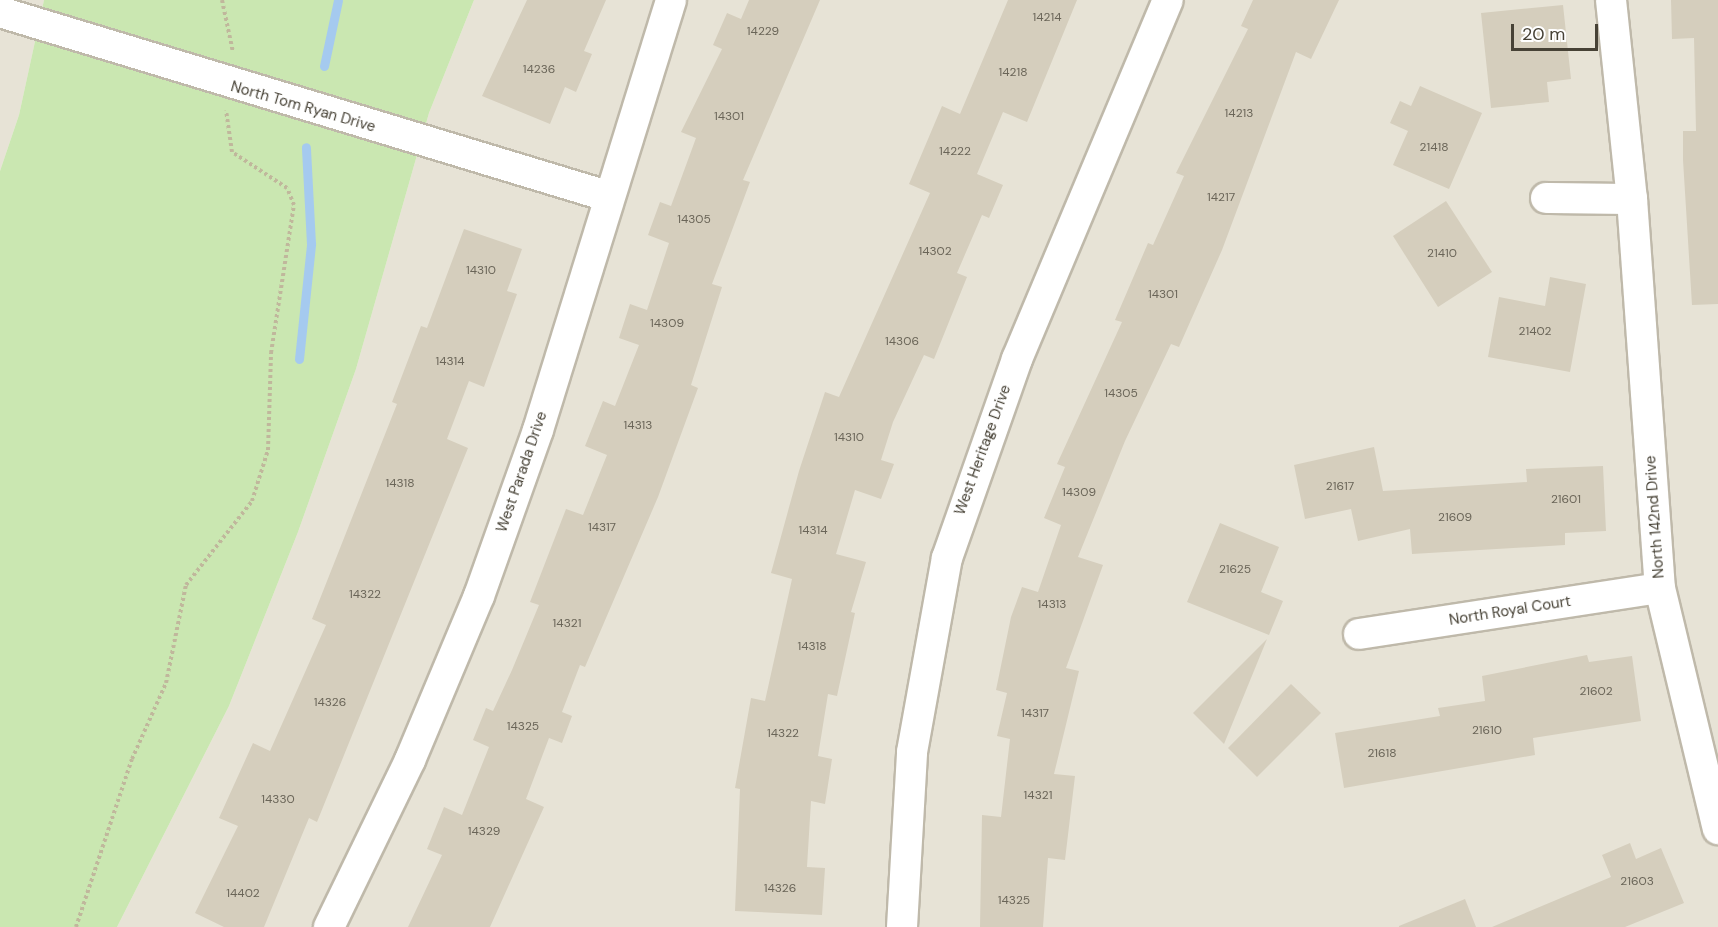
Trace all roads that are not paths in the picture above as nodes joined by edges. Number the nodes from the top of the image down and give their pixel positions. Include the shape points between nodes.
1 (671, 0) edge
2 (1168, 0) edge
3 (1611, 0) edge
4 (0, 12) edge
5 (607, 196) junction
6 (1546, 198) dead end
7 (1632, 199) junction
8 (1660, 588) junction
9 (1359, 634) dead end
10 (1718, 829) edge
11 (329, 927) edge
12 (902, 927) edge

1 - 5 street, West Parada Drive
2 - 12 street, West Heritage Drive via 1017,359 955,528 912,752
3 - 7 street, North 142nd Drive
4 - 5 street, North Tom Ryan Drive via 228,85
5 - 11 street, West Parada Drive via 538,430 479,597 410,760
6 - 7 street
7 - 8 street, North 142nd Drive
8 - 9 street, North Royal Court
8 - 10 street, North 142nd Drive

